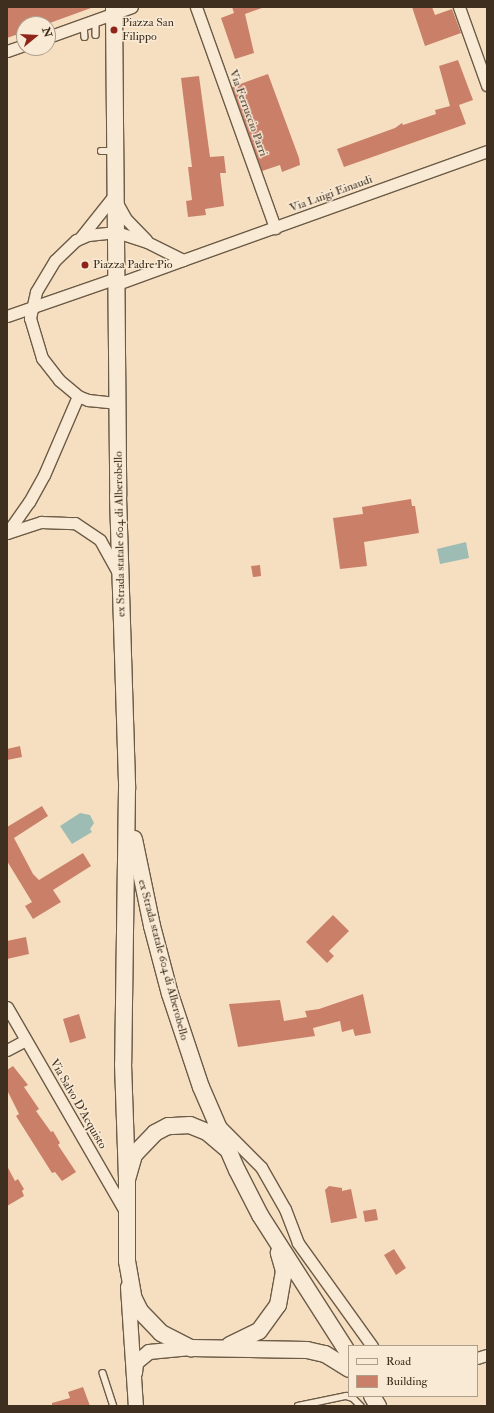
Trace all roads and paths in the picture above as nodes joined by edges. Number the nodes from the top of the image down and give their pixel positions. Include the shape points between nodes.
1 (132, 7) edge
2 (196, 7) edge
3 (459, 7) edge
4 (114, 10) edge
5 (96, 20) junction
6 (84, 24) junction
7 (56, 34) edge
8 (85, 36) dead end
9 (96, 36) dead end
10 (487, 85) edge
11 (487, 151) edge
12 (117, 197) junction
13 (275, 228) junction
14 (116, 232) junction
15 (81, 238) junction
16 (147, 242) junction
17 (183, 260) junction
18 (117, 281) junction
19 (30, 308) junction
20 (7, 316) edge
21 (78, 396) junction
22 (118, 403) junction
23 (7, 533) edge
24 (120, 577) junction
25 (127, 789) junction
26 (7, 1007) edge
27 (26, 1040) junction
28 (7, 1050) edge
29 (216, 1123) junction
30 (228, 1150) junction
31 (127, 1180) junction
32 (127, 1215) junction
33 (278, 1245) junction
34 (127, 1261) junction
35 (371, 1345) edge
36 (222, 1347) junction
37 (191, 1348) junction
38 (348, 1352) edge
39 (348, 1368) edge
40 (102, 1373) dead end
41 (134, 1381) junction
42 (348, 1397) edge
43 (350, 1397) edge
44 (374, 1397) edge
45 (114, 1406) edge
46 (136, 1406) edge
47 (298, 1406) edge
48 (360, 1406) edge
49 (378, 1406) edge

1 - 4 street
2 - 13 street, Via Ferruccio Parri
3 - 10 street
4 - 5 street
4 - 12 main road, ex Strada statale 604 di Alberobello via 109,151
5 - 6 street
5 - 9 lane
6 - 7 street
6 - 8 lane
11 - 13 street, Via Luigi Einaudi
12 - 14 main road, ex Strada statale 604 di Alberobello
12 - 15 street
12 - 16 street via 126,219
13 - 17 street, Via Luigi Einaudi
14 - 15 street
14 - 16 street
14 - 18 main road, ex Strada statale 604 di Alberobello
15 - 19 street via 64,249 55,260 36,292
16 - 17 street
17 - 18 street, Via Luigi Einaudi
18 - 19 street, Via Luigi Einaudi
18 - 22 main road, ex Strada statale 604 di Alberobello
19 - 20 street, Via Luigi Einaudi
19 - 21 street via 31,326 44,362
21 - 22 street via 95,402
21 - 23 street via 44,475
22 - 24 main road, ex Strada statale 604 di Alberobello
23 - 24 street via 41,522 75,523 100,540
24 - 25 main road, ex Strada statale 604 di Alberobello
25 - 29 main road, ex Strada statale 604 di Alberobello via 136,854 170,994 186,1048
25 - 31 main road, ex Strada statale 604 di Alberobello via 123,1064
26 - 27 street, Via Salvo D'Acquisto
27 - 28 street
27 - 32 street, Via Salvo D'Acquisto
29 - 30 main road, ex Strada statale 604 di Alberobello
29 - 35 street via 261,1167 285,1209 298,1242
30 - 31 main road via 207,1132 190,1125 168,1126 143,1143 134,1155
30 - 33 main road, ex Strada statale 604 di Alberobello
31 - 32 main road
32 - 34 main road
33 - 36 main road via 284,1271 278,1305 259,1331 239,1343
33 - 38 main road, ex Strada statale 604 di Alberobello
34 - 37 main road via 132,1291 140,1311 161,1333
34 - 41 street
36 - 37 main road
36 - 39 main road via 307,1350 325,1354
37 - 41 street via 149,1352 136,1363
40 - 45 lane
41 - 46 street
42 - 47 lane
43 - 48 lane
44 - 49 main road

